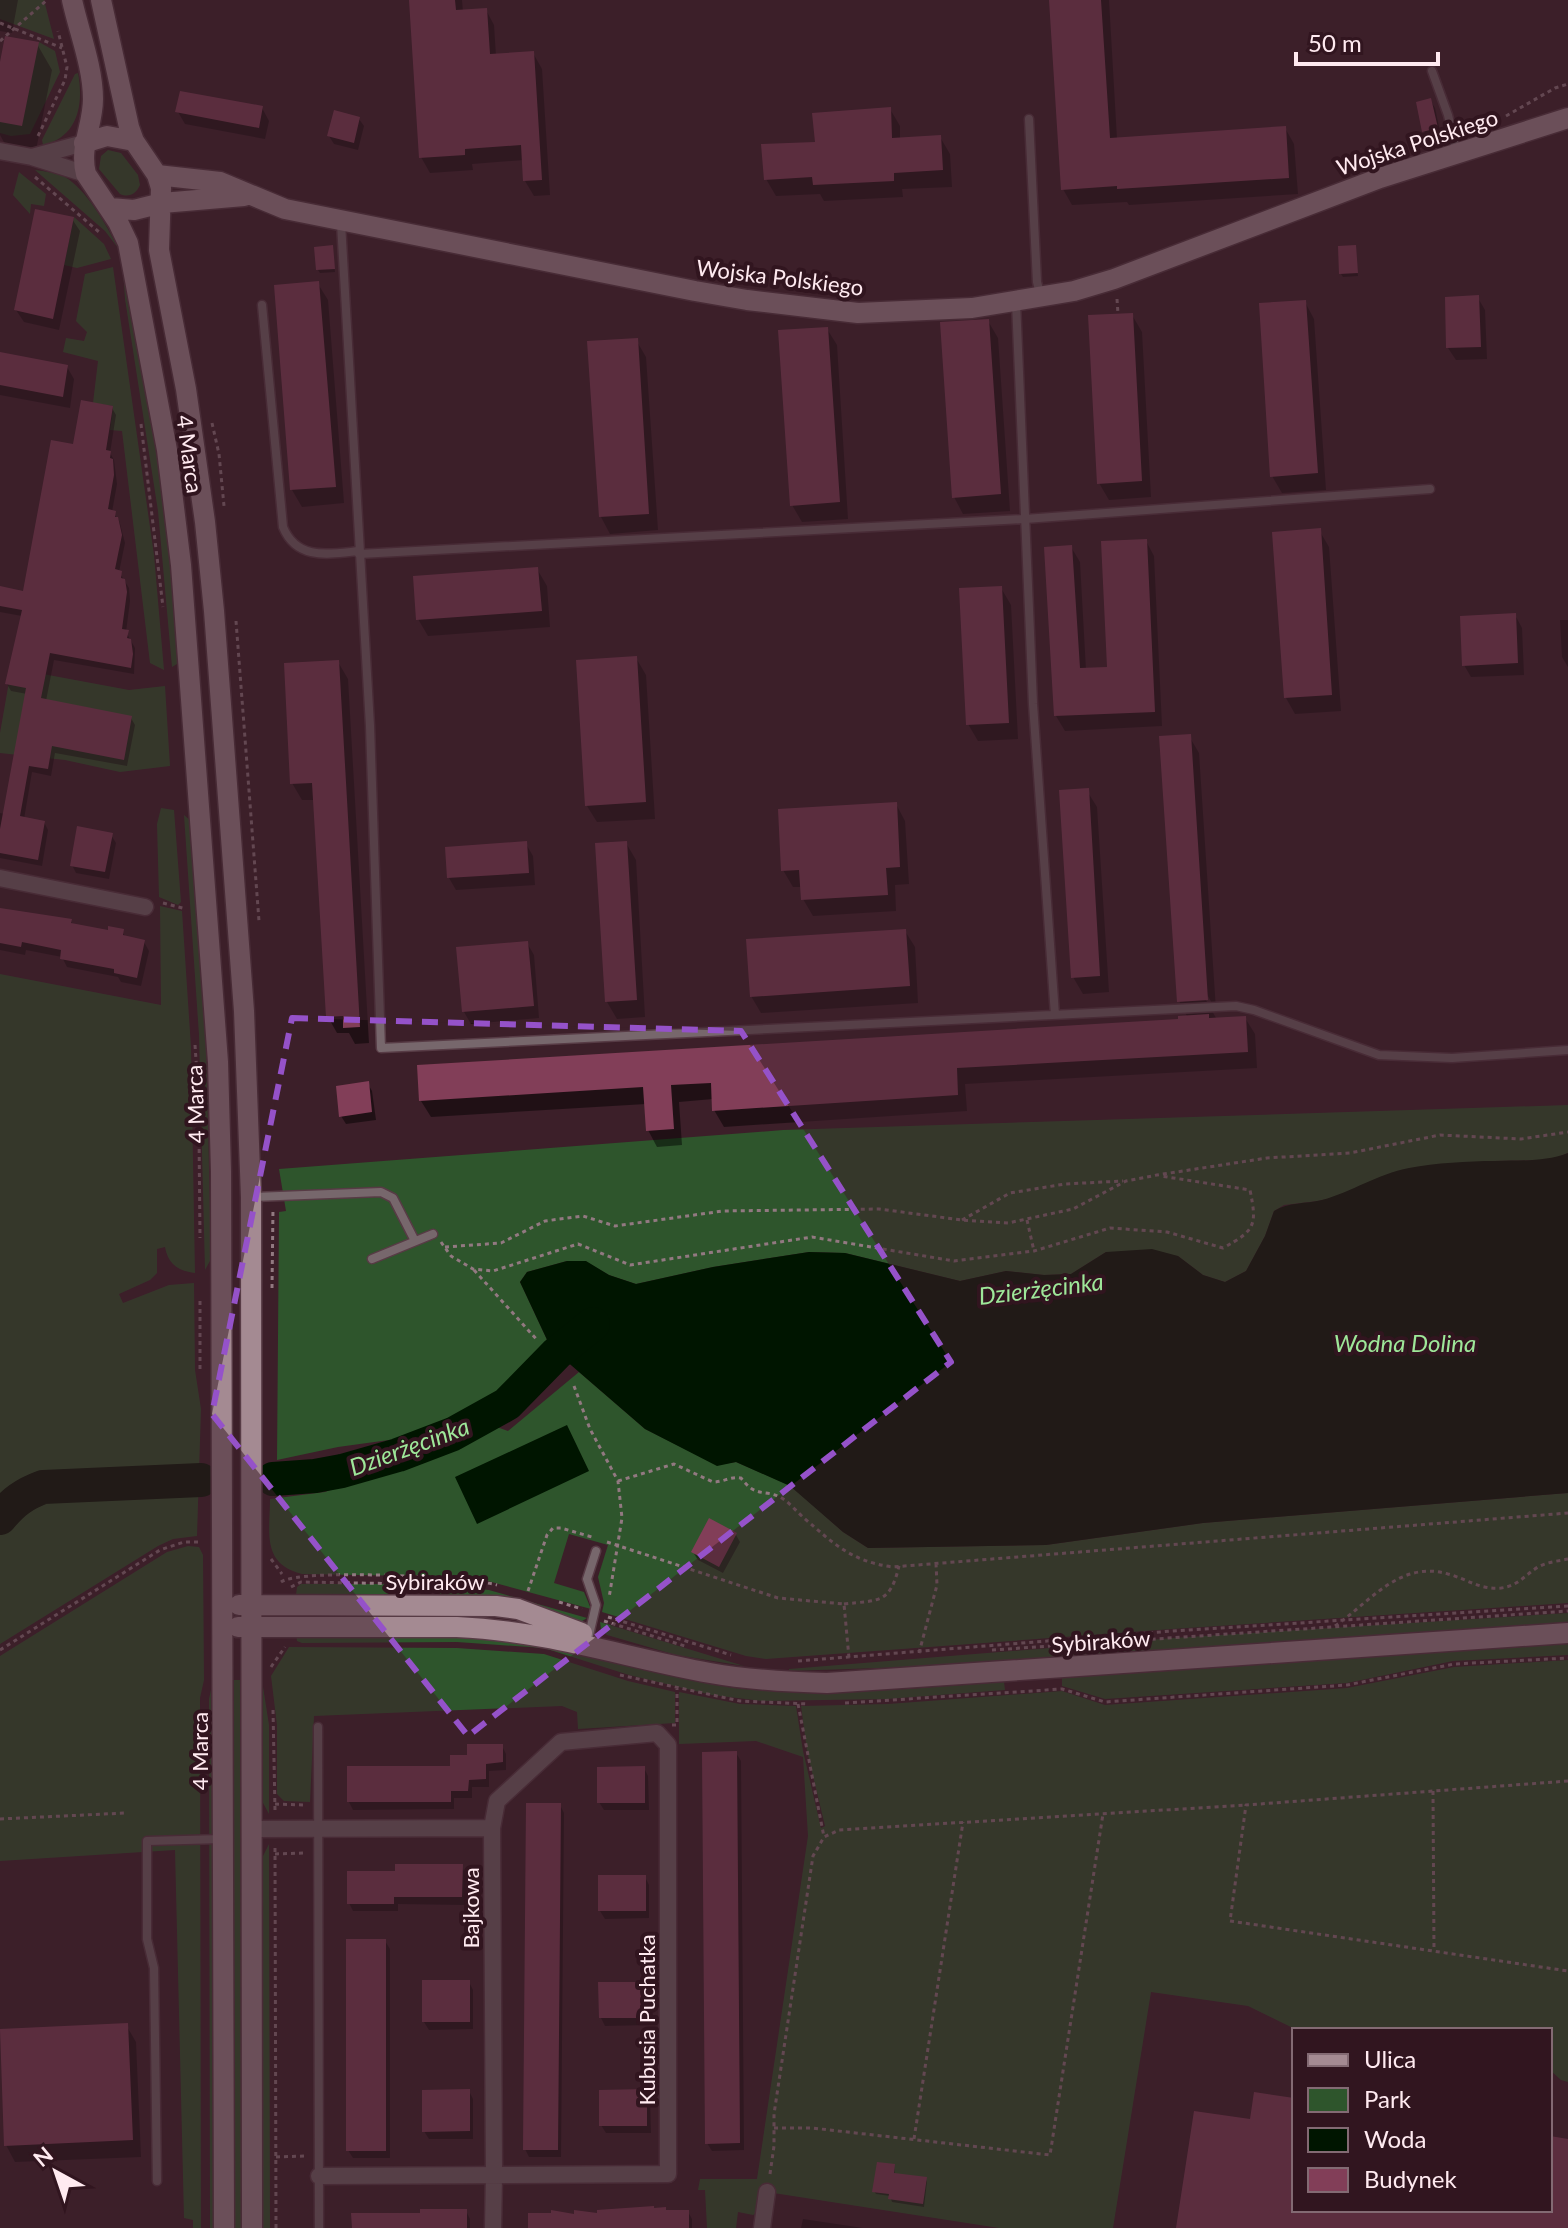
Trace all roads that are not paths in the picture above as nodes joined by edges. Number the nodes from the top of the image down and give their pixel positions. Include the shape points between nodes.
1 (72, 0) edge
2 (101, 0) edge
3 (1432, 71) dead end
4 (1568, 118) edge
5 (1029, 119) dead end
6 (134, 141) junction
7 (84, 143) junction
8 (0, 151) edge
9 (1457, 154) junction
10 (32, 157) junction
11 (86, 174) junction
12 (157, 175) junction
13 (254, 196) junction
14 (162, 203) junction
15 (110, 208) junction
16 (341, 221) junction
17 (1041, 297) junction
18 (1016, 302) junction
19 (262, 305) dead end
20 (1430, 489) dead end
21 (1025, 519) junction
22 (359, 553) junction
23 (0, 878) edge
24 (145, 907) road end
25 (1055, 1015) junction
26 (1568, 1050) edge
27 (251, 1197) junction
28 (433, 1234) road end
29 (415, 1241) junction
30 (372, 1259) dead end
31 (596, 1551) dead end
32 (223, 1605) junction
33 (251, 1605) junction
34 (600, 1621) junction
35 (222, 1627) junction
36 (251, 1627) junction
37 (1568, 1633) edge
38 (639, 1656) junction
39 (318, 1727) dead end
40 (318, 1828) junction
41 (492, 1828) junction
42 (252, 1829) junction
43 (223, 1839) junction
44 (494, 2175) junction
45 (319, 2176) junction
46 (157, 2181) dead end
47 (767, 2192) road end
48 (224, 2228) edge
49 (252, 2228) edge
50 (319, 2228) edge
51 (493, 2228) edge
52 (762, 2228) edge

1 - 7 main road via 93,91
2 - 6 main road, 4 Marca
3 - 9 lane
4 - 9 main road, Wojska Polskiego
5 - 17 lane
6 - 7 main road via 107,136
6 - 12 main road, 4 Marca
7 - 10 street
7 - 11 main road
8 - 10 street
9 - 17 main road, Wojska Polskiego via 1114,279
10 - 11 street
11 - 15 main road, 4 Marca
12 - 13 main road, Wojska Polskiego via 220,182
12 - 14 main road, 4 Marca
13 - 14 main road, Wojska Polskiego
13 - 16 main road, Wojska Polskiego
14 - 15 main road, Wojska Polskiego via 134,210
14 - 27 main road, 4 Marca via 159,250 190,417 214,611 243,996
15 - 32 main road, 4 Marca via 128,243 150,349 169,464 190,675 220,1124
16 - 18 main road, Wojska Polskiego via 747,300 858,313
16 - 22 lane
17 - 18 main road, Wojska Polskiego
18 - 21 lane
19 - 22 lane via 283,527 295,546 311,553
20 - 21 lane
21 - 22 lane
21 - 25 lane
22 - 25 lane via 381,1048
23 - 24 street
25 - 26 lane via 1236,1006 1379,1055 1452,1058
27 - 29 lane via 381,1192 393,1198
27 - 33 main road, 4 Marca
28 - 29 lane
29 - 30 lane
31 - 34 lane via 587,1579
32 - 33 main road, Sybiraków
32 - 35 main road, 4 Marca
33 - 34 main road, Sybiraków via 496,1606
33 - 36 main road, 4 Marca
34 - 38 main road, Sybiraków
35 - 36 main road, Sybiraków
35 - 43 main road, 4 Marca
36 - 38 main road, Sybiraków via 475,1627
36 - 42 main road, 4 Marca
37 - 38 main road, Sybiraków via 844,1682 740,1678
39 - 40 lane
40 - 41 street
40 - 42 street
40 - 45 lane
41 - 44 street, Bajkowa
41 - 44 street, Kubusia Puchatka via 497,1801 561,1742 652,1732 668,1745 668,2174
42 - 49 main road, 4 Marca
43 - 46 lane via 147,1841
43 - 48 main road, 4 Marca
44 - 45 street, Kubusia Puchatka
44 - 51 street, Bajkowa
45 - 50 lane
47 - 52 street

